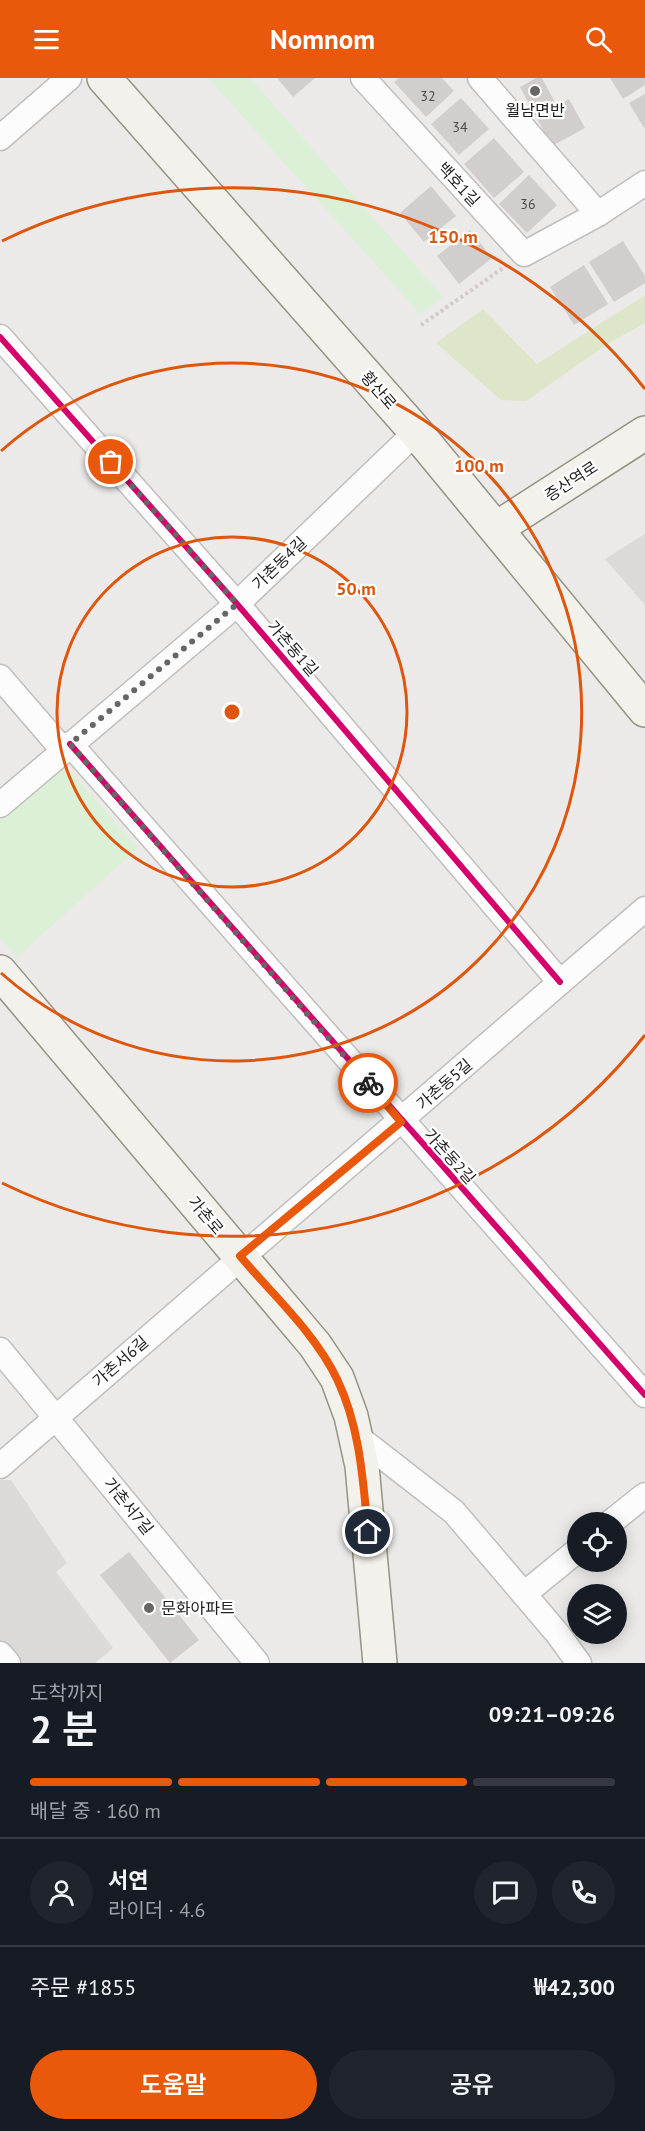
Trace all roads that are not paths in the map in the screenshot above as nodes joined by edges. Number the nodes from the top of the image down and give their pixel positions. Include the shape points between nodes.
1 (69, 78) edge
2 (104, 78) edge
3 (363, 78) edge
4 (485, 80) edge
5 (0, 138) edge
6 (645, 183) edge
7 (598, 214) junction
8 (0, 337) edge
9 (416, 432) junction
10 (645, 433) edge
11 (497, 528) junction
12 (237, 604) junction
13 (0, 677) edge
14 (645, 710) edge
15 (66, 747) junction
16 (0, 805) edge
17 (645, 909) edge
18 (0, 972) edge
19 (560, 982) junction
20 (401, 1122) junction
21 (240, 1256) junction
22 (0, 1350) edge
23 (645, 1395) edge
24 (56, 1417) junction
25 (355, 1435) junction
26 (0, 1466) edge
27 (645, 1495) edge
28 (624, 1512) edge
29 (567, 1559) edge
30 (524, 1594) junction
31 (0, 1654) edge
32 (8, 1663) edge
33 (257, 1663) edge
34 (380, 1663) edge
35 (579, 1663) edge

1 - 5 street
2 - 9 main road, 황산로
3 - 7 street, 백호1길 via 524,254
4 - 7 street
6 - 7 street
8 - 12 street, 가촌동1길
9 - 11 main road, 황산로
9 - 12 street, 가촌동4길
10 - 11 main road, 증산역로
11 - 14 main road, 황산로
12 - 15 street, 가촌동4길
12 - 19 street, 가촌동1길
13 - 15 street, 가촌동2길
15 - 16 street, 가촌동4길
15 - 20 street, 가촌동2길
17 - 19 street, 가촌동5길
18 - 21 main road, 가촌로
19 - 20 street, 가촌동5길
20 - 21 street, 가촌동5길
20 - 23 street, 가촌동2길
21 - 24 street, 가촌서6길
21 - 25 main road, 가촌로 via 315,1345 336,1378
22 - 24 street, 가촌서7길
24 - 26 street, 가촌서6길
24 - 33 street, 가촌서7길
25 - 30 street via 454,1512
25 - 34 main road, 가촌로 via 362,1466
27 - 28 street
29 - 30 street
30 - 35 street
31 - 32 street

